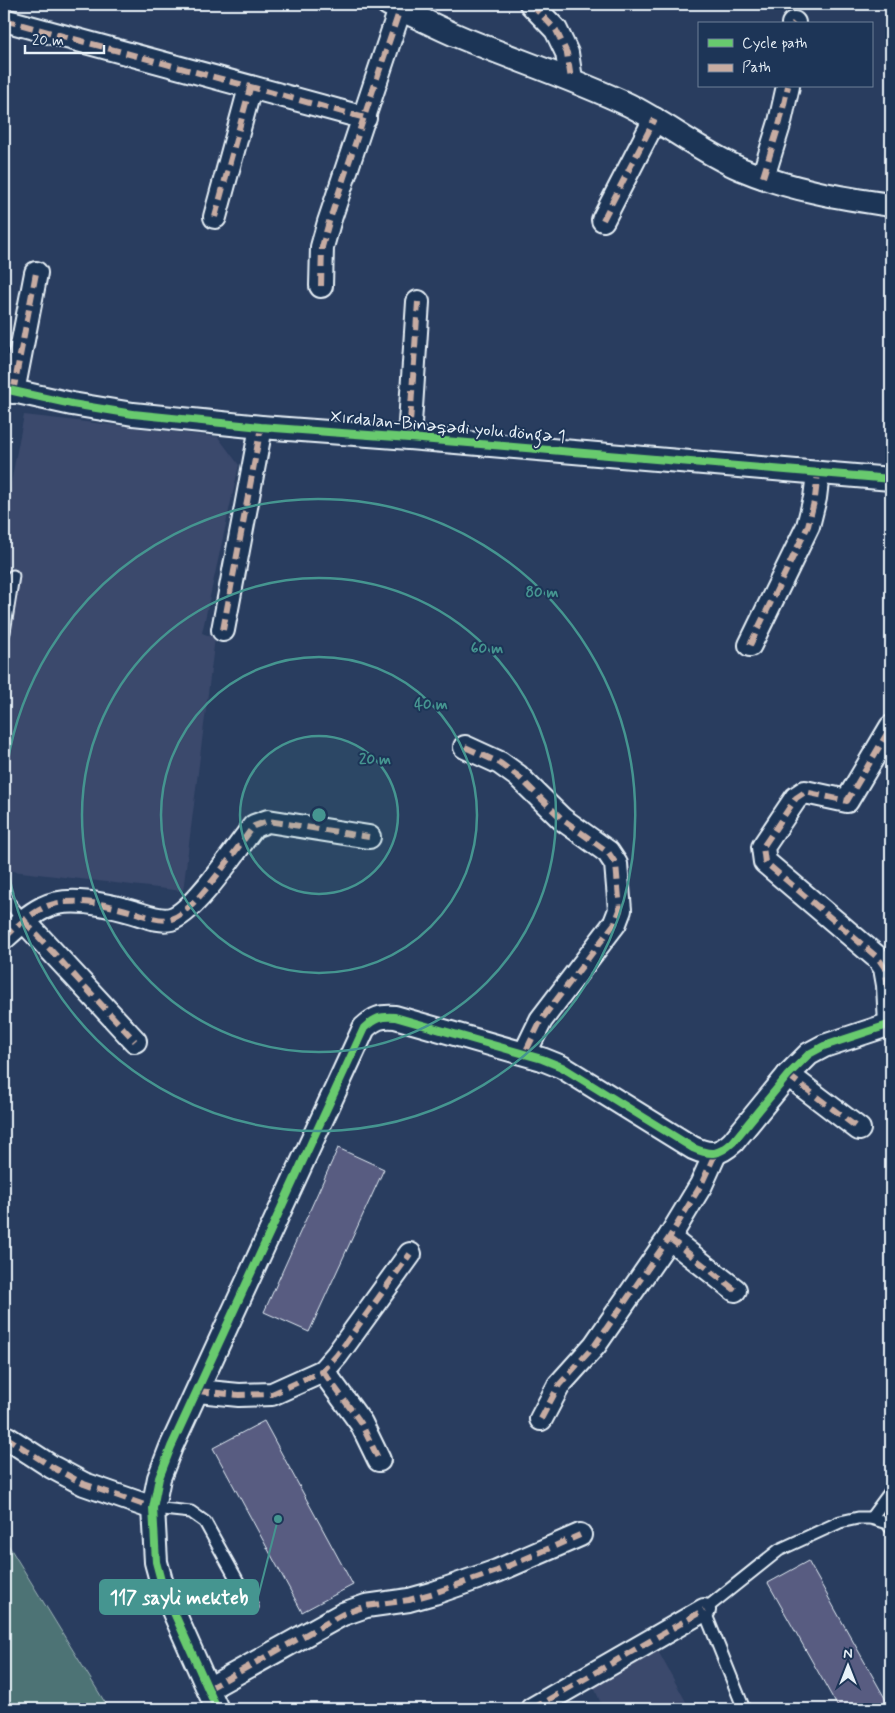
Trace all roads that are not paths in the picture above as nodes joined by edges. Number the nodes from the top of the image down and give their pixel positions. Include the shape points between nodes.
1 (531, 4) edge
2 (394, 6) edge
3 (4, 20) edge
4 (571, 79) junction
5 (250, 88) junction
6 (788, 88) edge
7 (365, 118) junction
8 (655, 119) junction
9 (763, 177) junction
10 (891, 205) edge
11 (215, 217) dead end
12 (604, 220) dead end
13 (36, 273) dead end
14 (321, 286) dead end
15 (418, 302) dead end
16 (8, 390) edge
17 (261, 427) junction
18 (409, 438) junction
19 (818, 474) junction
20 (891, 479) edge
21 (13, 576) dead end
22 (223, 630) dead end
23 (4, 632) edge
24 (750, 645) dead end
25 (891, 727) edge
26 (465, 747) dead end
27 (369, 837) dead end
28 (4, 890) edge
29 (24, 921) junction
30 (4, 938) edge
31 (891, 1024) edge
32 (135, 1041) dead end
33 (525, 1053) junction
34 (788, 1075) junction
35 (860, 1129) dead end
36 (715, 1154) junction
37 (669, 1238) junction
38 (410, 1254) dead end
39 (735, 1290) dead end
40 (323, 1371) junction
41 (198, 1392) junction
42 (541, 1419) dead end
43 (4, 1436) edge
44 (379, 1460) dead end
45 (891, 1491) edge
46 (153, 1508) junction
47 (871, 1518) junction
48 (891, 1528) edge
49 (580, 1535) dead end
50 (252, 1607) dead end
51 (704, 1610) junction
52 (208, 1689) junction
53 (217, 1709) edge
54 (532, 1709) edge
55 (744, 1709) edge

1 - 4 street via 556,30 567,53
2 - 4 street via 460,37
2 - 7 street
3 - 5 street
4 - 8 street
5 - 7 street
5 - 11 street
6 - 9 street
7 - 14 street via 322,247
8 - 9 street via 740,169
8 - 12 street
9 - 10 street via 850,199
13 - 16 street
15 - 18 street
16 - 17 street, Xırdalan-Binəqədi yolu döngə 1 via 133,414
17 - 18 street, Xırdalan-Binəqədi yolu döngə 1
17 - 22 street
18 - 19 street, Xırdalan-Binəqədi yolu döngə 1
19 - 20 street, Xırdalan-Binəqədi yolu döngə 1
19 - 24 street via 808,526
21 - 23 lane
25 - 31 street via 847,801 805,792 796,798 763,848 765,862 878,958 885,968
26 - 33 street via 500,763 518,776 562,819 608,852 616,864 620,910 615,923 541,1020
27 - 29 street via 268,821 254,826 199,898 171,919 74,900 45,907
28 - 29 lane via 9,903
29 - 30 street
29 - 32 street
31 - 34 street via 824,1046 809,1054
33 - 36 street via 562,1067 694,1148
33 - 41 street via 395,1016 374,1019 364,1028
34 - 35 street
34 - 36 street via 733,1142
36 - 37 street via 701,1185
37 - 39 street
37 - 42 street via 595,1345 559,1385
38 - 40 street
40 - 41 street via 272,1394
40 - 44 street via 360,1423
41 - 46 street via 162,1470
43 - 46 street via 84,1484
45 - 47 lane
46 - 50 lane via 191,1512 205,1522
46 - 52 street via 156,1562 163,1588
47 - 48 lane
47 - 51 lane via 840,1522 779,1550
49 - 52 street via 497,1571 434,1592 343,1614
51 - 54 street
51 - 55 lane
52 - 53 street

